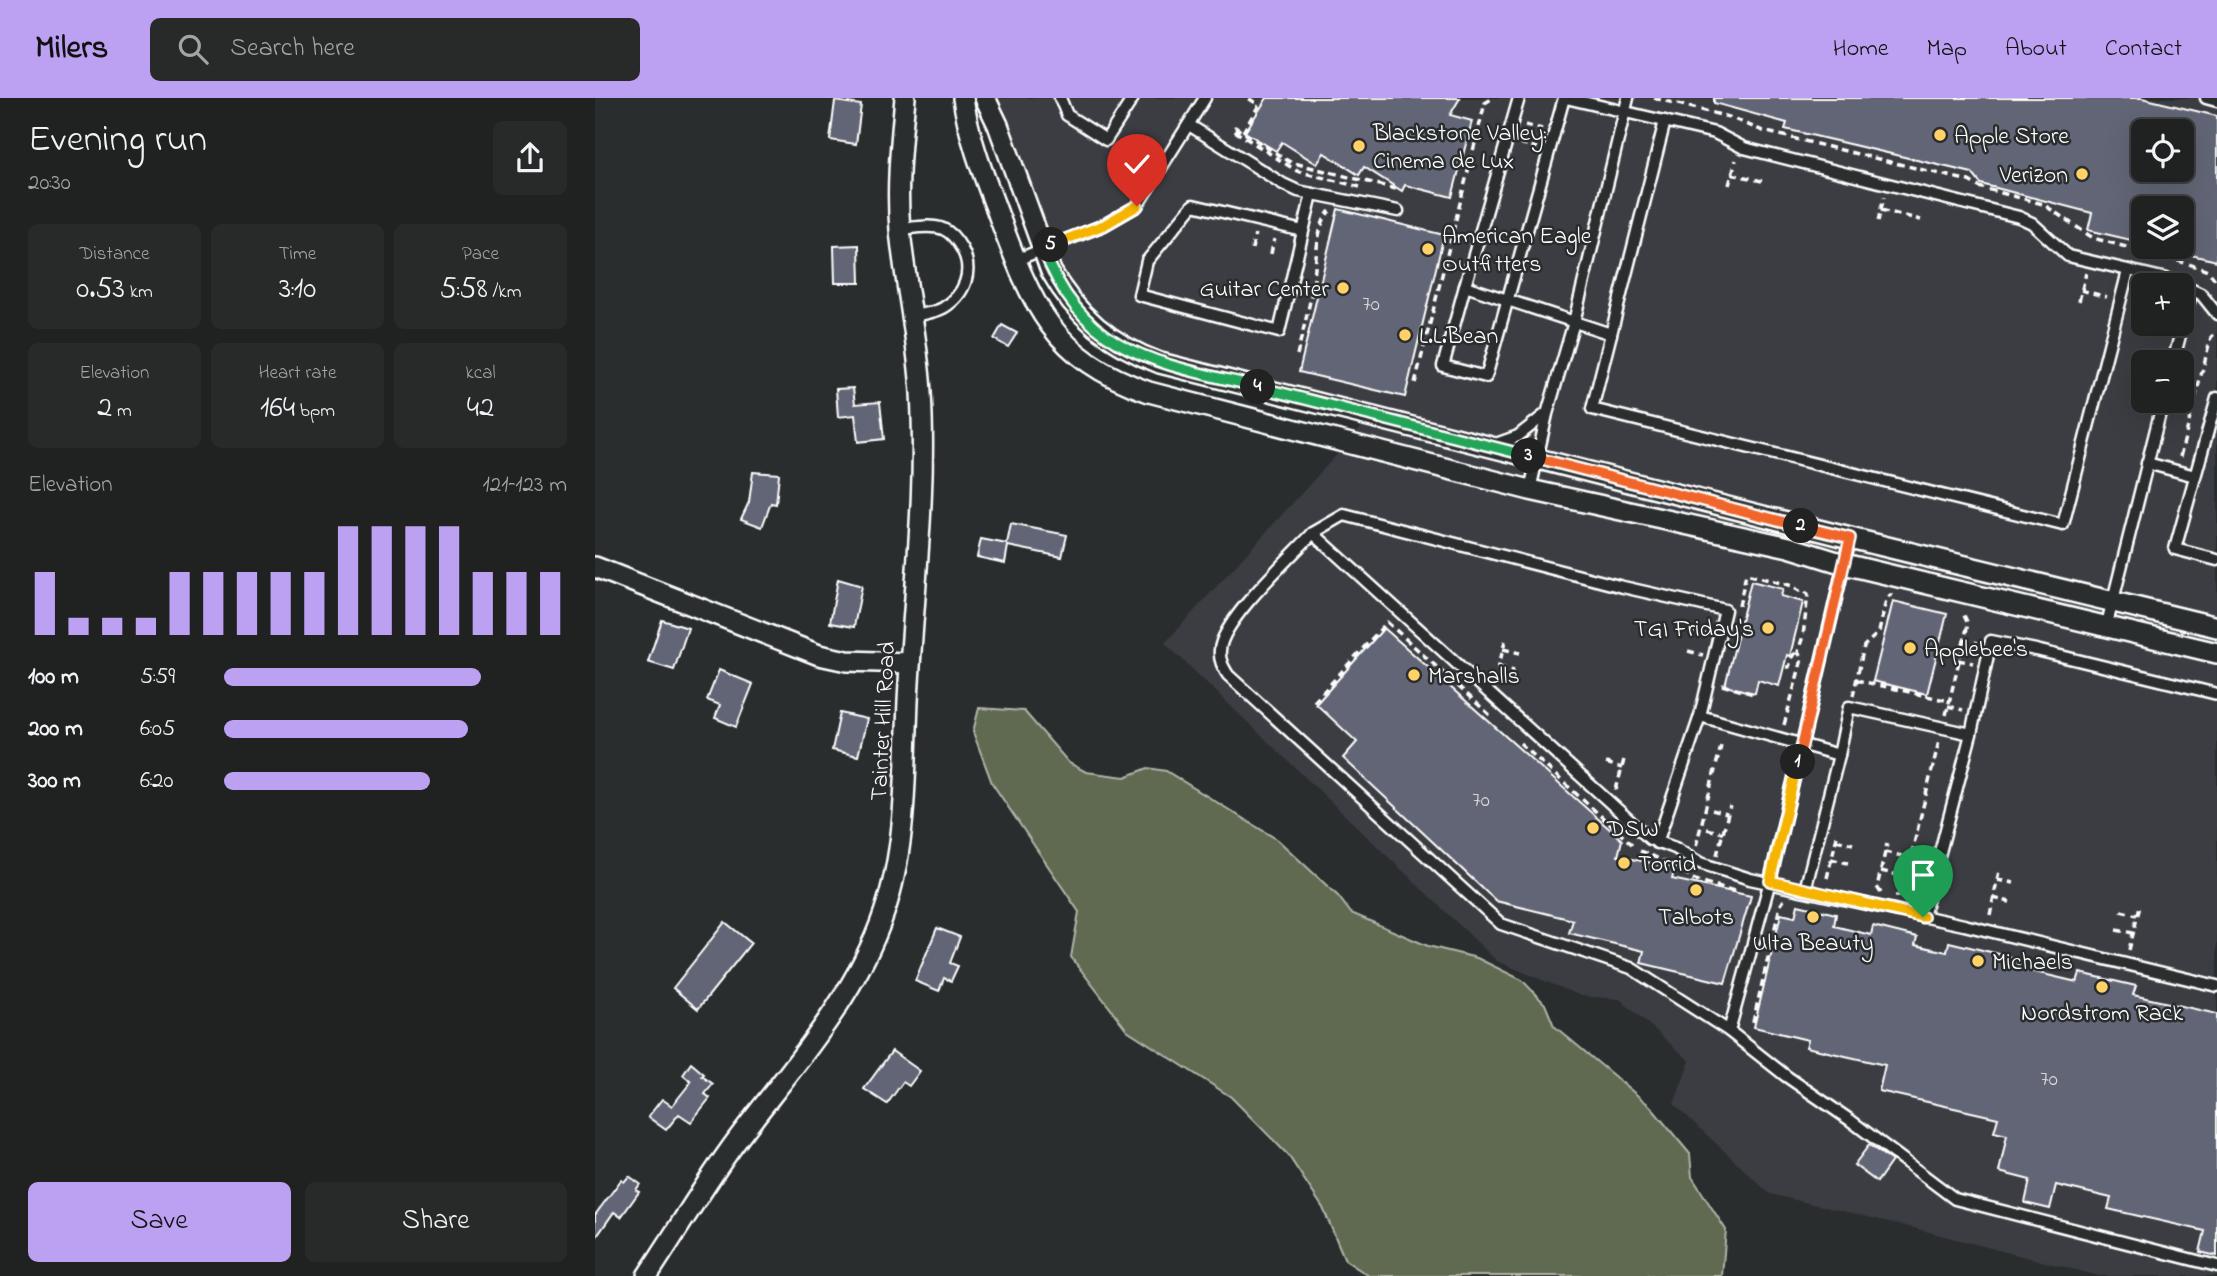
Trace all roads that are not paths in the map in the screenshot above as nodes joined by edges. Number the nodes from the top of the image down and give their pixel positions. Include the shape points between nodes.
1 (905, 98) edge
2 (963, 98) edge
3 (985, 98) edge
4 (1060, 98) edge
5 (1133, 98) edge
6 (1205, 98) edge
7 (1519, 98) edge
8 (1565, 98) edge
9 (1628, 98) edge
10 (2206, 98) edge
11 (2217, 101) edge
12 (1625, 111) junction
13 (1665, 121) junction
14 (1189, 125) junction
15 (1312, 194) junction
16 (1398, 211) dead end
17 (900, 229) junction
18 (1303, 231) junction
19 (1043, 248) junction
20 (1016, 260) junction
21 (2128, 271) junction
22 (2135, 273) edge
23 (1465, 286) junction
24 (2194, 291) edge
25 (1508, 300) junction
26 (2217, 314) edge
27 (911, 317) junction
28 (1573, 322) junction
29 (1611, 334) junction
30 (2217, 398) edge
31 (2160, 413) edge
32 (1547, 414) junction
33 (1491, 446) junction
34 (1538, 458) junction
35 (2147, 463) junction
36 (2195, 476) junction
37 (1530, 491) junction
38 (1313, 533) junction
39 (1850, 538) junction
40 (2217, 560) edge
41 (1844, 564) junction
42 (595, 567) edge
43 (2112, 601) junction
44 (2217, 627) edge
45 (2106, 628) junction
46 (2217, 653) edge
47 (910, 663) junction
48 (2217, 694) edge
49 (1700, 716) junction
50 (1971, 734) junction
51 (1802, 746) junction
52 (1839, 755) junction
53 (1657, 842) junction
54 (1770, 881) junction
55 (1805, 890) junction
56 (1923, 917) junction
57 (2217, 986) edge
58 (1729, 1031) junction
59 (2217, 1266) edge
60 (647, 1276) edge

1 - 17 street, Tainter Hill Road
2 - 20 street via 972,144
3 - 19 street
4 - 5 lane via 1067,115 1106,140
6 - 14 lane
7 - 23 lane
8 - 12 lane
8 - 25 lane
9 - 12 lane
10 - 11 lane
12 - 13 lane
12 - 28 lane
13 - 21 lane via 1715,133 1741,147 2019,217 2069,256
13 - 29 lane
14 - 15 lane via 1283,184
14 - 19 lane via 1137,206 1104,225
15 - 16 lane
15 - 18 lane
17 - 27 street, Tainter Hill Road
17 - 27 lane via 944,229 958,241 968,260 967,281 957,297 942,309
18 - 18 lane via 1279,332 1139,295 1147,261 1193,205
19 - 20 lane
19 - 33 street via 1051,271 1073,305 1134,354
20 - 37 street via 1050,327 1071,350 1121,382
21 - 22 lane
21 - 29 lane via 2063,525 1592,409
23 - 25 lane
23 - 25 lane via 1443,366 1486,377
24 - 26 lane
25 - 28 lane
27 - 47 street, Tainter Hill Road via 921,394 923,499
28 - 29 lane
28 - 32 lane
30 - 36 lane
31 - 35 lane
32 - 33 lane via 1518,436
32 - 34 lane
33 - 34 street
34 - 37 lane
34 - 39 street
35 - 36 lane
35 - 43 lane
36 - 40 lane via 2175,549
37 - 41 street via 1789,547
38 - 49 lane via 1344,515 1725,610
38 - 53 lane
38 - 58 lane via 1226,630 1220,649 1221,665 1228,675 1501,924 1631,968
39 - 41 lane
39 - 43 street
41 - 45 street
41 - 51 lane
42 - 47 street via 819,655 847,661
43 - 44 street
43 - 45 lane
45 - 46 street
47 - 60 street, Tainter Hill Road via 900,832 890,895 877,932 831,1018 734,1144
48 - 50 lane via 1991,641
49 - 51 lane
49 - 53 lane
50 - 52 lane via 1849,708
50 - 56 lane
51 - 52 lane
51 - 54 lane
52 - 55 lane
53 - 54 lane via 1727,873
54 - 55 lane
54 - 58 lane
55 - 56 lane
56 - 57 lane
58 - 59 lane via 1955,1199

